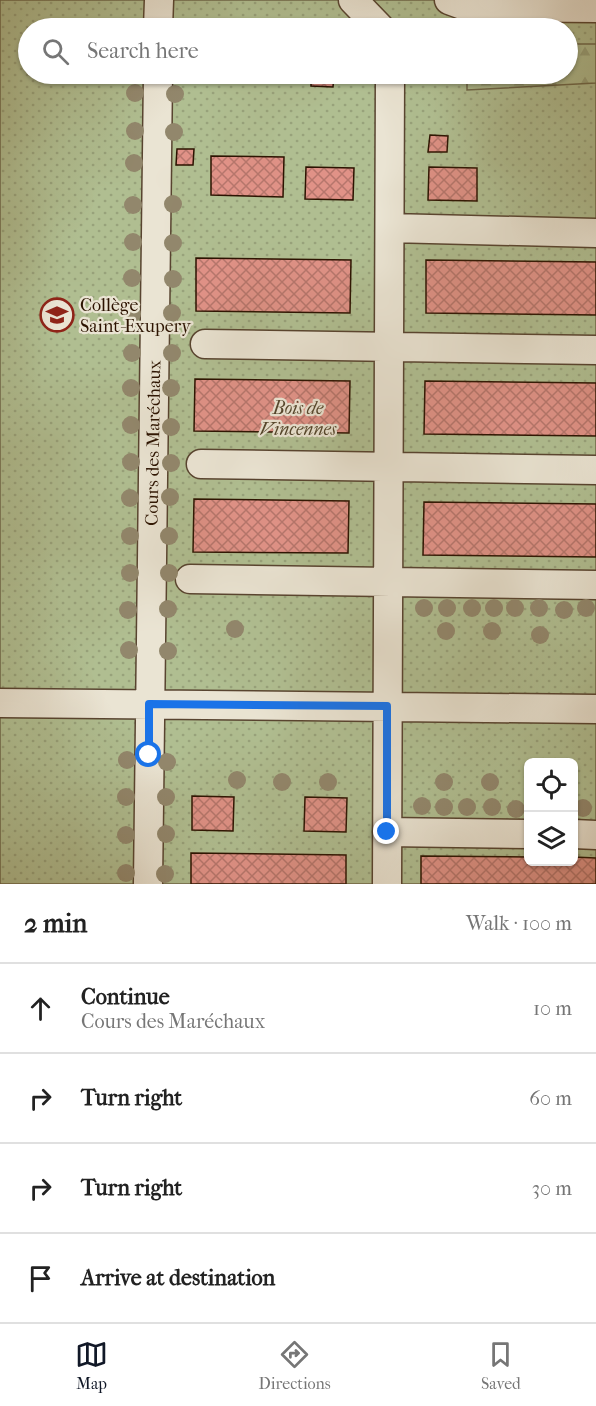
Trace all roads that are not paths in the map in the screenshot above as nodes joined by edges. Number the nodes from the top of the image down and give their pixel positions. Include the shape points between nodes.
1 (159, 0) edge
2 (353, 0) edge
3 (449, 0) edge
4 (596, 8) edge
5 (159, 18) edge
6 (370, 18) edge
7 (158, 84) edge
8 (390, 84) edge
9 (390, 228) junction
10 (596, 233) edge
11 (205, 344) dead end
12 (389, 346) junction
13 (596, 350) edge
14 (201, 464) dead end
15 (389, 467) junction
16 (596, 470) edge
17 (190, 579) dead end
18 (388, 581) junction
19 (596, 585) edge
20 (0, 703) edge
21 (149, 704) junction
22 (387, 706) junction
23 (596, 709) edge
24 (387, 832) junction
25 (524, 834) edge
26 (578, 834) edge
27 (596, 835) edge
28 (148, 884) edge
29 (387, 884) edge

1 - 5 street
2 - 6 street
3 - 4 street via 468,7
7 - 21 street, Cours des Maréchaux
8 - 9 street
9 - 10 street
9 - 12 street
11 - 12 street
12 - 13 street
12 - 15 street
14 - 15 street
15 - 16 street
15 - 18 street
17 - 18 street
18 - 19 street
18 - 22 street
20 - 21 street
21 - 22 street
21 - 28 street, Cours des Maréchaux
22 - 23 street
22 - 24 street
24 - 25 street
24 - 29 street
26 - 27 street

